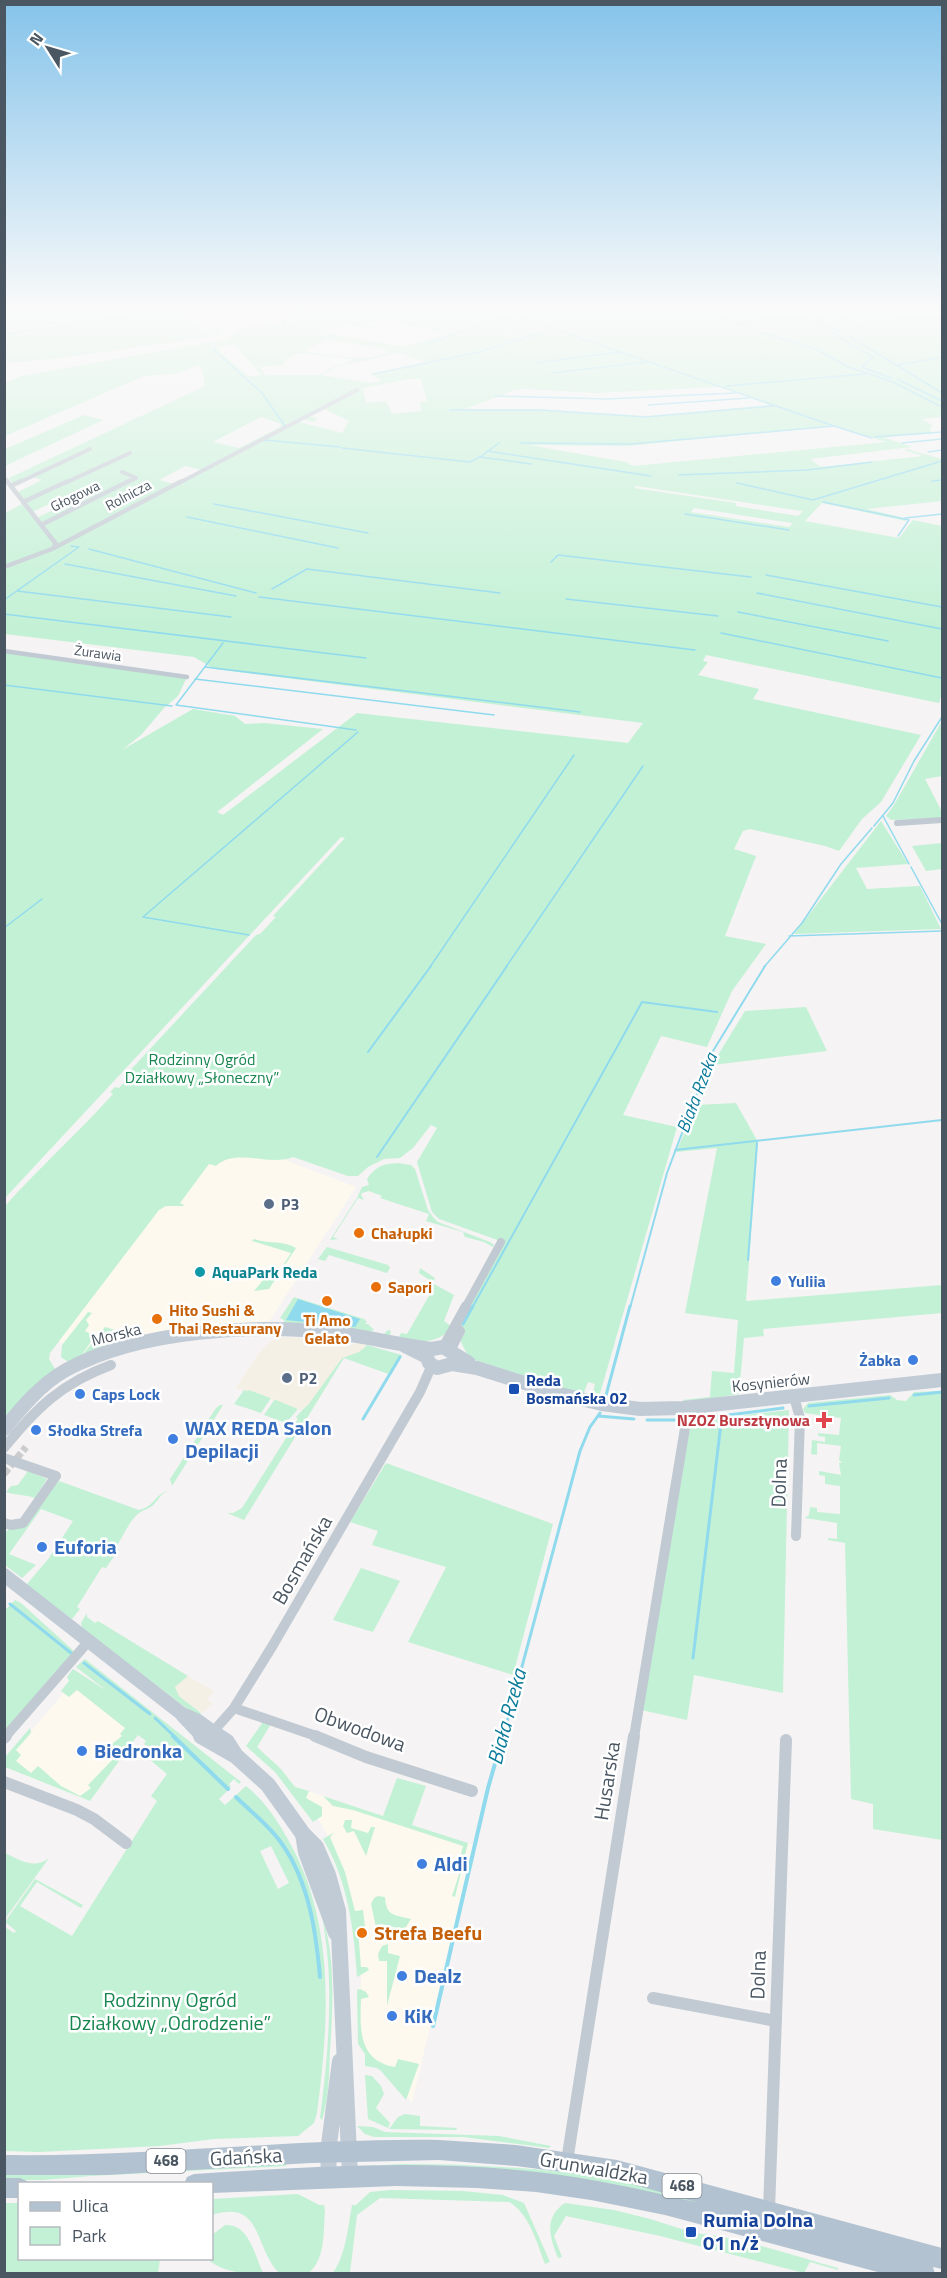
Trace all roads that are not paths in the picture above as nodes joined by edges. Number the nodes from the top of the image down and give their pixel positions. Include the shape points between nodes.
1 (303, 418) edge
2 (90, 449) dead end
3 (130, 453) dead end
4 (122, 472) dead end
5 (4, 477) edge
6 (11, 486) junction
7 (23, 502) junction
8 (41, 525) junction
9 (52, 549) junction
10 (4, 567) edge
11 (4, 651) edge
12 (187, 677) dead end
13 (942, 820) edge
14 (897, 823) dead end
15 (501, 1242) dead end
16 (442, 1357) junction
17 (111, 1365) dead end
18 (942, 1380) edge
19 (794, 1396) junction
20 (602, 1404) joint
21 (682, 1408) junction
22 (4, 1429) edge
23 (4, 1448) edge
24 (4, 1458) edge
25 (4, 1523) edge
26 (796, 1536) dead end
27 (4, 1575) edge
28 (88, 1642) junction
29 (234, 1708) junction
30 (209, 1736) junction
31 (4, 1738) edge
32 (786, 1740) dead end
33 (4, 1782) edge
34 (472, 1791) dead end
35 (126, 1843) dead end
36 (653, 1998) dead end
37 (776, 2021) junction
38 (344, 2036) junction
39 (415, 2150) joint
40 (350, 2151) junction
41 (328, 2152) junction
42 (567, 2161) junction
43 (4, 2165) edge
44 (420, 2174) joint
45 (350, 2176) junction
46 (329, 2177) junction
47 (213, 2183) edge
48 (769, 2210) junction
49 (942, 2259) edge
50 (924, 2274) edge

1 - 9 street, Rolnicza
2 - 6 street
3 - 7 street
4 - 8 street, Głogowa via 136,478
5 - 6 street
6 - 7 street
7 - 8 street
8 - 9 street via 56,544
9 - 10 street, Rolnicza
11 - 12 street, Żurawia
13 - 14 street
15 - 16 street, Bosmańska
16 - 20 main road, Morska
16 - 22 main road, Morska via 338,1333 282,1329 213,1333 130,1346 94,1356 64,1371 33,1395
16 - 29 street, Bosmańska
17 - 23 street via 85,1374 52,1394
18 - 19 main road, Kosynierów
19 - 21 main road, Kosynierów
19 - 26 street, Dolna via 801,1418
20 - 21 main road, Kosynierów via 640,1409
21 - 42 street, Husarska via 686,1422
24 - 25 street via 56,1476 23,1523
27 - 28 main road
28 - 30 main road via 182,1714 191,1728
28 - 31 street
29 - 30 street, Bosmańska
29 - 34 street, Obwodowa
30 - 38 main road via 220,1750 236,1756 268,1785 303,1834 338,1940
32 - 37 street, Dolna
33 - 35 street via 77,1810
36 - 37 street
37 - 48 street, Dolna
38 - 40 main road
38 - 41 main road
39 - 40 main road, Gdańska / 468
39 - 42 main road, Grunwaldzka / 468
40 - 41 main road, Gdańska / 468
40 - 45 main road
41 - 43 main road, Gdańska / 468 via 115,2164
41 - 46 main road
42 - 48 main road, Grunwaldzka / 468 via 652,2178
44 - 45 main road, Gdańska / 468
44 - 50 main road, Grunwaldzka / 468 via 518,2180 614,2194 700,2213
45 - 46 main road, Gdańska / 468
46 - 47 main road, Gdańska / 468
48 - 49 main road, Grunwaldzka / 468

